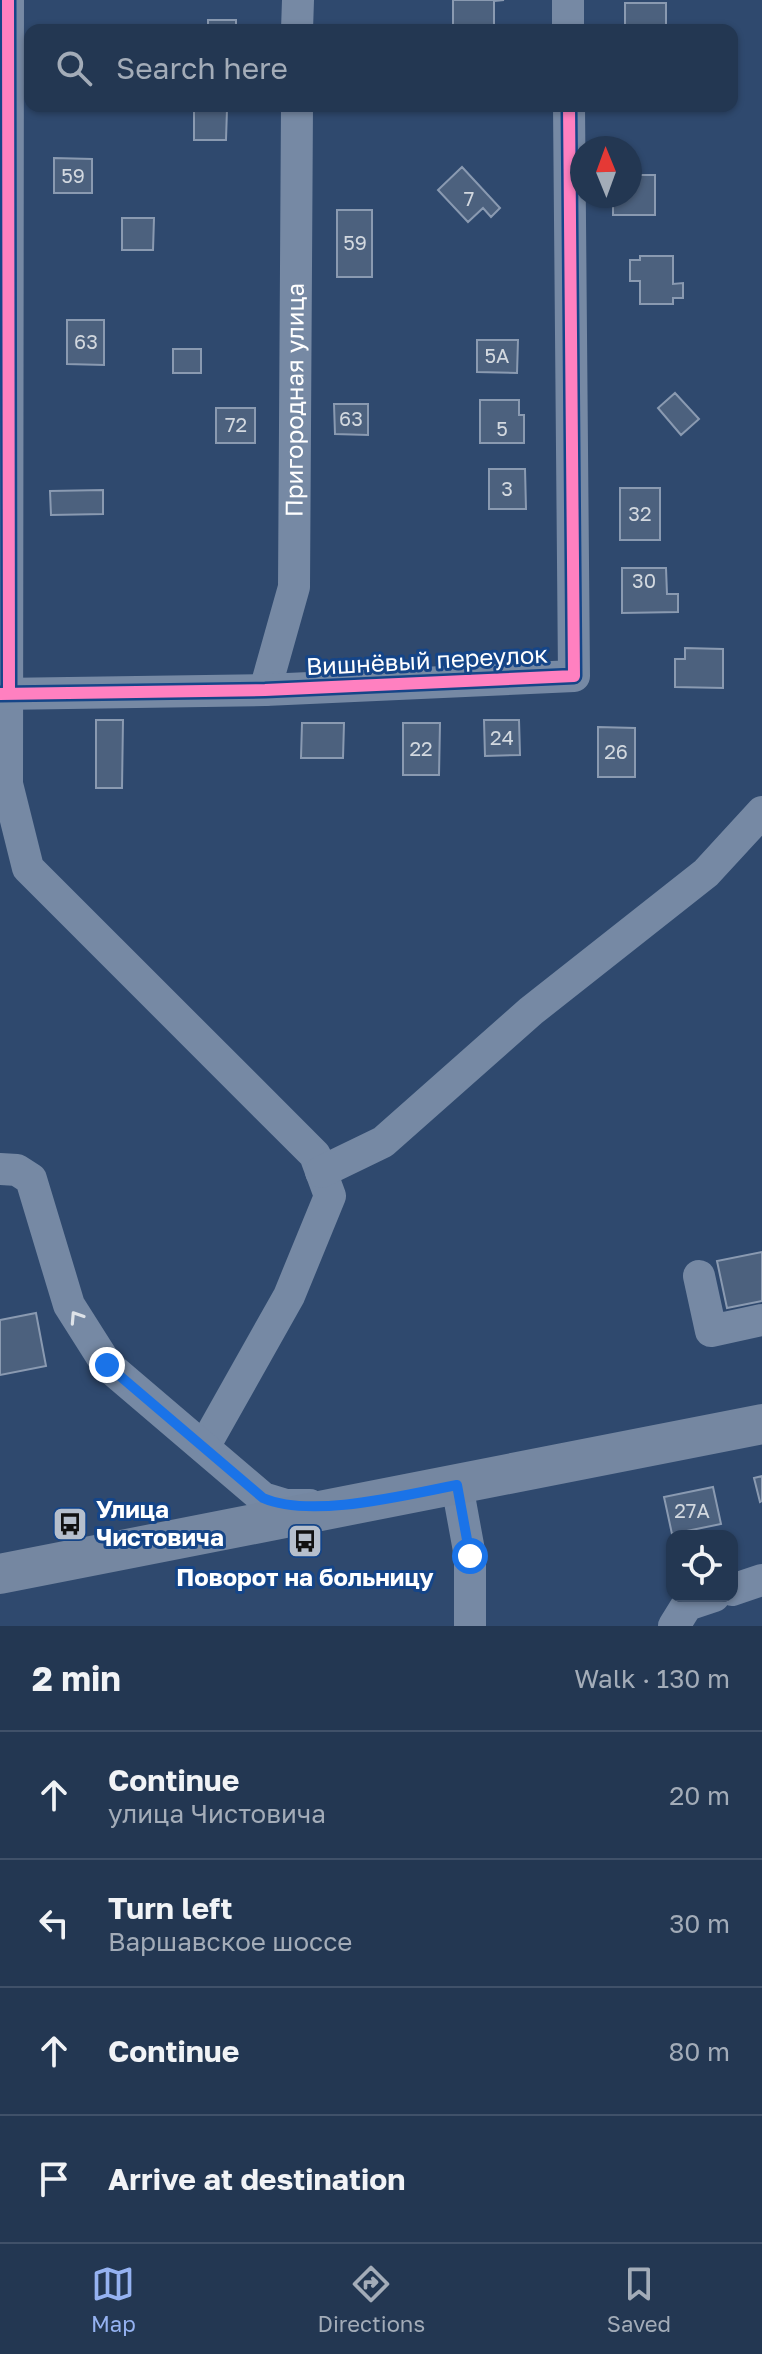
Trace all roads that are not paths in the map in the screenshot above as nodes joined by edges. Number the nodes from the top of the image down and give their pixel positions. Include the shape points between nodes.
1 (8, 0) edge
2 (298, 0) edge
3 (568, 0) edge
4 (297, 24) edge
5 (568, 24) edge
6 (297, 112) edge
7 (569, 112) edge
8 (265, 690) junction
9 (4, 694) edge
10 (762, 812) edge
11 (0, 1169) edge
12 (321, 1172) junction
13 (699, 1276) dead end
14 (762, 1320) edge
15 (762, 1424) edge
16 (204, 1447) junction
17 (457, 1485) junction
18 (358, 1505) junction
19 (0, 1574) edge
20 (762, 1580) edge
21 (738, 1588) edge
22 (696, 1602) edge
23 (470, 1626) edge
24 (674, 1626) edge

1 - 9 street
2 - 4 street
3 - 5 street
6 - 8 street, Пригородная улица via 294,587
7 - 8 street, Вишнёвый переулок via 574,676
8 - 9 street, Вишнёвый переулок
9 - 12 street via 7,784 28,868 315,1155
10 - 12 street via 706,873 531,1011 383,1142
16 -> 11 street via 107,1365 69,1305 31,1179 17,1170
12 - 16 street via 330,1196 289,1296
13 - 14 street via 711,1331
15 - 17 main road
16 - 18 street via 274,1503
17 - 18 main road
17 - 23 street via 470,1556
18 - 19 main road
20 - 21 street
22 - 24 street via 687,1605

